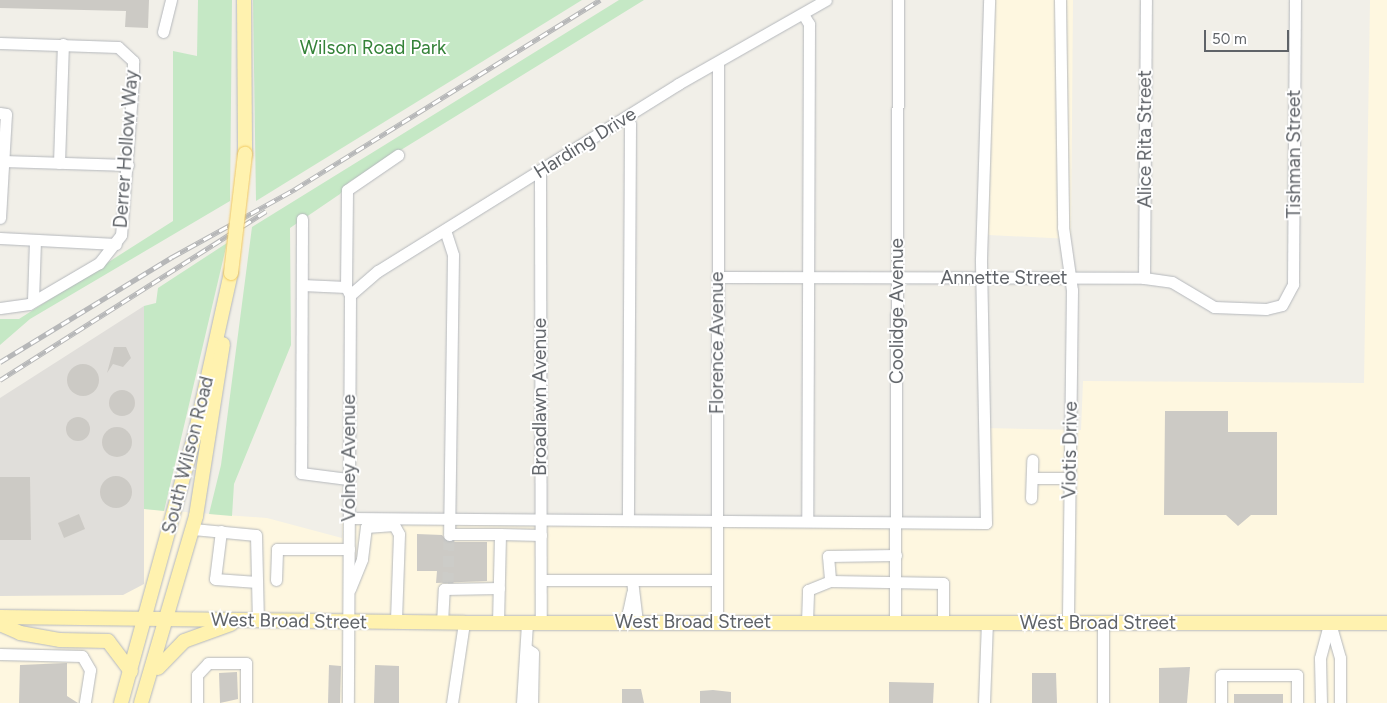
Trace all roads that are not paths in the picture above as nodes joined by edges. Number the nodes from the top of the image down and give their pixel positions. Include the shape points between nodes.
1 (171, 0) edge
2 (244, 0) edge
3 (826, 0) edge
4 (898, 0) edge
5 (989, 0) edge
6 (1060, 0) edge
7 (1146, 0) edge
8 (1295, 0) edge
9 (803, 14) junction
10 (163, 32) dead end
11 (0, 43) edge
12 (63, 44) junction
13 (718, 64) junction
14 (3, 113) edge
15 (626, 117) junction
16 (398, 155) dead end
17 (4, 161) junction
18 (59, 163) junction
19 (128, 166) junction
20 (540, 171) junction
21 (0, 218) edge
22 (302, 219) dead end
23 (444, 230) junction
24 (0, 238) edge
25 (35, 240) junction
26 (112, 248) junction
27 (717, 277) junction
28 (808, 277) junction
29 (897, 277) junction
30 (982, 278) junction
31 (1069, 278) junction
32 (1144, 278) junction
33 (302, 285) junction
34 (228, 291) junction
35 (348, 291) junction
36 (33, 301) junction
37 (1282, 305) joint
38 (0, 308) edge
39 (1032, 460) dead end
40 (1032, 478) junction
41 (1069, 478) junction
42 (348, 479) junction
43 (1032, 498) dead end
44 (349, 518) junction
45 (450, 519) junction
46 (628, 519) junction
47 (717, 519) junction
48 (541, 520) junction
49 (808, 520) junction
50 (896, 521) junction
51 (193, 529) junction
52 (221, 532) junction
53 (500, 534) junction
54 (540, 535) junction
55 (349, 549) junction
56 (896, 555) junction
57 (276, 580) dead end
58 (541, 580) junction
59 (632, 580) junction
60 (717, 580) junction
61 (830, 581) junction
62 (257, 582) junction
63 (896, 582) junction
64 (499, 588) junction
65 (349, 592) junction
66 (0, 617) edge
67 (146, 619) junction
68 (170, 619) junction
69 (252, 621) junction
70 (349, 622) junction
71 (396, 622) junction
72 (632, 622) junction
73 (717, 622) junction
74 (806, 622) junction
75 (895, 622) junction
76 (943, 622) junction
77 (987, 622) junction
78 (442, 623) junction
79 (464, 623) junction
80 (498, 623) junction
81 (527, 623) junction
82 (541, 623) junction
83 (1068, 623) junction
84 (1103, 623) junction
85 (1330, 623) junction
86 (1387, 623) edge
87 (0, 624) edge
88 (527, 649) junction
89 (0, 654) edge
90 (131, 671) junction
91 (85, 703) edge
92 (121, 703) edge
93 (141, 703) edge
94 (197, 703) edge
95 (246, 703) edge
96 (348, 703) edge
97 (452, 703) edge
98 (522, 703) edge
99 (532, 703) edge
100 (984, 703) edge
101 (1103, 703) edge
102 (1221, 703) edge
103 (1297, 703) edge
104 (1321, 703) edge
105 (1340, 703) edge

1 - 10 street
2 - 34 main road, South Wilson Road, bridge via 245,154
3 - 9 street, Harding Drive
4 - 29 street, Coolidge Avenue
5 - 30 street
6 - 31 street, Viotis Drive via 1063,227
7 - 32 street, Alice Rita Street
8 - 37 street, Tishman Street via 1294,284
9 - 13 street, Harding Drive
9 - 28 street via 808,24
11 - 12 street, Derrer Hollow Way
12 - 18 street
12 - 19 street, Derrer Hollow Way via 118,47 133,61
13 - 15 street, Harding Drive
13 - 27 street, Florence Avenue
14 - 17 street
15 - 20 street, Harding Drive
15 - 46 street via 630,124
16 - 35 street, Volney Avenue via 347,190
17 - 18 street
17 - 21 street
18 - 19 street
19 - 26 street, Derrer Hollow Way via 123,225
20 - 23 street, Harding Drive
20 - 48 street, Broadlawn Avenue
22 - 33 street
23 - 35 street, Harding Drive
23 - 45 street via 453,255
24 - 25 street
25 - 26 street
25 - 36 street
26 - 36 street via 99,263
27 - 28 street, Annette Street
27 - 47 street, Florence Avenue
28 - 29 street, Annette Street
28 - 49 street
29 - 30 street, Annette Street
29 - 50 street, Coolidge Avenue
30 - 31 street, Annette Street
30 - 50 street via 986,522
31 - 32 street, Annette Street
31 - 41 street, Viotis Drive
32 - 37 street, Annette Street via 1172,282 1214,307 1266,309
33 - 35 street
33 - 42 street via 301,473
34 - 51 main road, South Wilson Road via 215,408
34 - 67 main road, South Wilson Road
35 - 42 street, Volney Avenue
36 - 38 street
39 - 40 street
40 - 41 street
40 - 43 street
41 - 83 street, Viotis Drive
42 - 44 street, Volney Avenue
44 - 45 street
44 - 55 street, Volney Avenue
45 - 48 street
45 - 53 street via 449,534
46 - 47 street
46 - 48 street
47 - 49 street
47 - 60 street, Florence Avenue
48 - 54 street, Broadlawn Avenue
49 - 50 street
50 - 56 street, Coolidge Avenue
51 - 52 street
51 - 68 main road, South Wilson Road
52 - 62 street via 256,535
52 - 62 street via 215,579
53 - 54 street
53 - 64 street
54 - 58 street, Broadlawn Avenue
55 - 57 street via 277,549
55 - 65 street, Volney Avenue
56 - 61 street via 828,556
56 - 63 street, Coolidge Avenue
58 - 59 street
58 - 82 street, Broadlawn Avenue
59 - 60 street
59 - 72 street
60 - 73 street, Florence Avenue
61 - 63 street
61 - 74 street via 808,590
62 - 69 street
63 - 75 street, Coolidge Avenue
63 - 76 street via 943,583
64 - 78 street via 448,586 443,594
64 - 80 street
65 - 70 street, Volney Avenue
65 - 71 street via 362,559 366,527 394,525 398,542
66 - 67 main road, West Broad Street
67 - 68 main road, West Broad Street
67 - 90 main road, South Wilson Road
68 - 69 main road, West Broad Street
68 - 93 main road, South Wilson Road
69 - 70 main road, West Broad Street
69 - 93 main road via 197,634 173,649
70 - 71 main road, West Broad Street
70 - 96 street, Volney Avenue
71 - 78 main road, West Broad Street
72 - 73 main road, West Broad Street
72 - 82 main road, West Broad Street
73 - 74 main road, West Broad Street
74 - 75 main road, West Broad Street
75 - 76 main road, West Broad Street
76 - 77 main road, West Broad Street
77 - 83 main road, West Broad Street
77 - 100 street
78 - 79 main road, West Broad Street
79 - 80 main road, West Broad Street
79 - 97 street
80 - 81 main road, West Broad Street
81 - 82 main road, West Broad Street
81 - 88 street
83 - 84 main road, West Broad Street
84 - 85 main road, West Broad Street
84 - 101 street
85 - 86 main road, West Broad Street
85 - 104 street via 1320,658
85 - 105 street via 1340,658
87 - 90 main road via 20,633 50,638 108,641
88 - 98 street
88 - 99 street via 533,652
89 - 91 street via 82,656 90,670
90 - 92 main road, South Wilson Road
94 - 95 street via 197,676 208,663 246,663
102 - 103 street via 1221,675 1297,674

